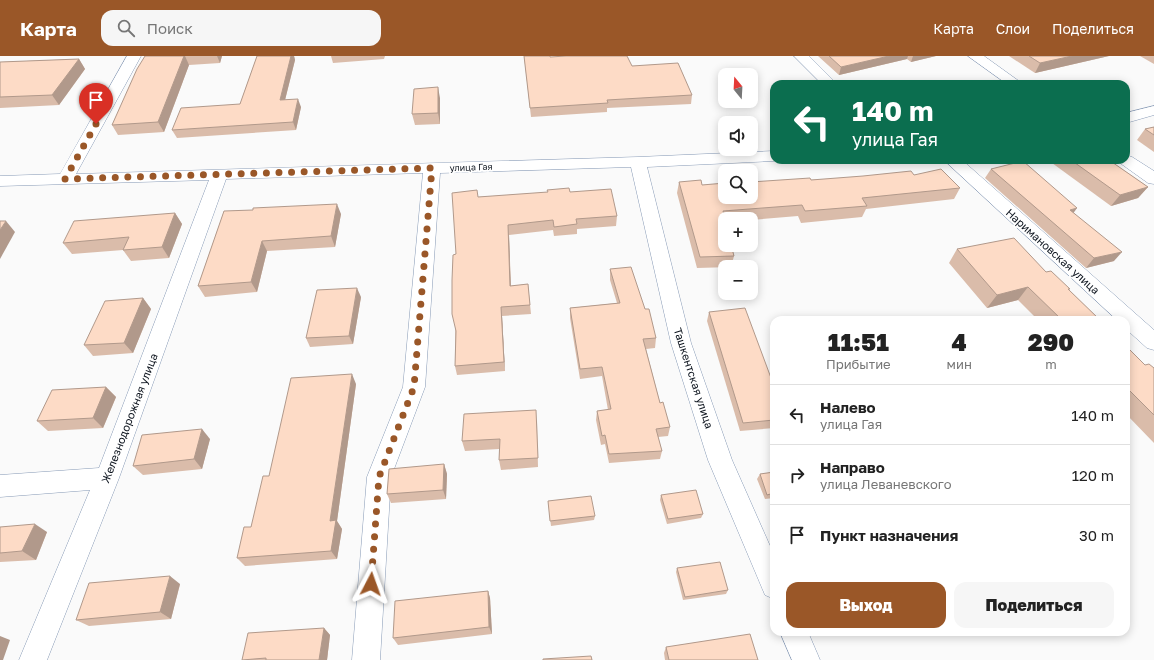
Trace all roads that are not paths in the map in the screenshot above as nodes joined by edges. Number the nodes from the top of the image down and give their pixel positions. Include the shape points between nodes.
1 (134, 56) edge
2 (801, 56) edge
3 (975, 56) edge
4 (826, 80) edge
5 (1010, 80) edge
6 (1154, 110) edge
7 (1130, 117) edge
8 (770, 156) edge
9 (638, 162) junction
10 (1130, 163) edge
11 (956, 164) edge
12 (432, 168) junction
13 (220, 174) junction
14 (65, 179) junction
15 (1154, 179) edge
16 (0, 181) edge
17 (1125, 316) edge
18 (1130, 320) edge
19 (1154, 342) edge
20 (107, 478) junction
21 (0, 486) edge
22 (770, 577) edge
23 (796, 636) edge
24 (33, 660) edge
25 (366, 660) edge
26 (806, 660) edge

1 - 14 street
2 - 4 street
3 - 5 street
6 - 7 street
8 - 9 street, улица Гая
9 - 12 street, улица Гая
9 - 22 street, Ташкентская улица via 681,343 720,460
10 - 15 street
11 - 17 street, Наримановская улица
12 - 13 street, улица Гая
12 - 25 street via 414,387 379,477
13 - 14 street, улица Гая
13 - 20 street, Железнодорожная улица
14 - 16 street, улица Гая
18 - 19 street, Наримановская улица
20 - 21 street
20 - 24 street, Железнодорожная улица
23 - 26 street

